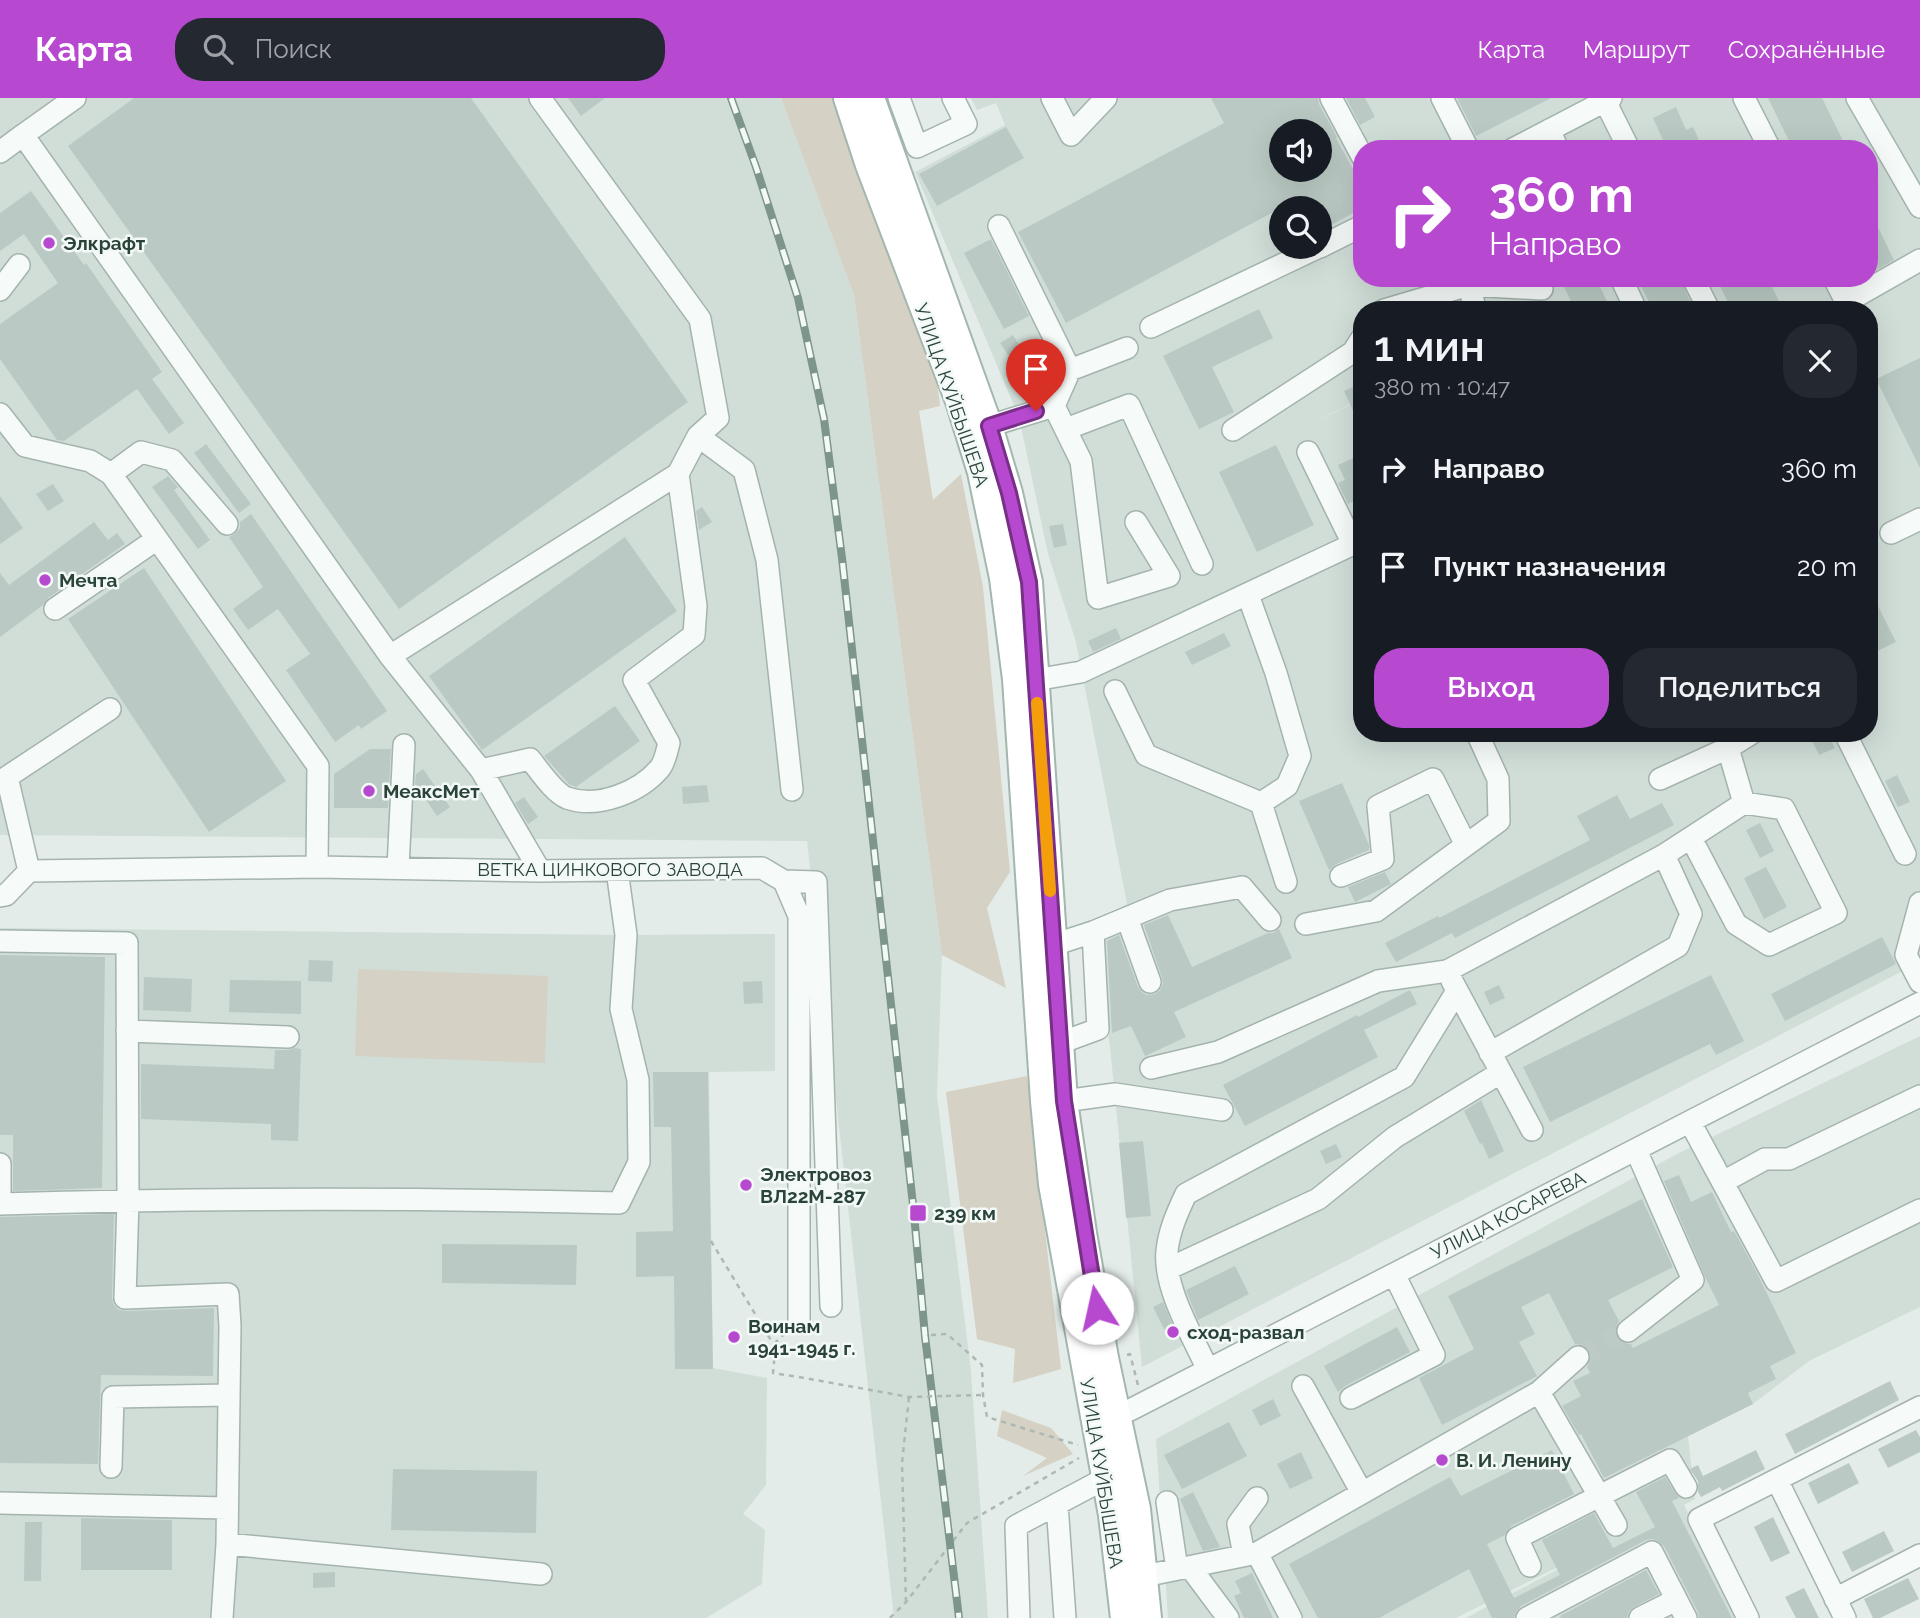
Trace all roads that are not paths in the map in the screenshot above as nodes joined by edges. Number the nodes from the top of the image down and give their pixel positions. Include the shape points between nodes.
1 (75, 98) edge
2 (541, 98) edge
3 (847, 98) edge
4 (871, 98) edge
5 (899, 98) edge
6 (953, 98) edge
7 (1052, 98) edge
8 (1106, 98) edge
9 (1331, 98) edge
10 (1442, 98) edge
11 (1744, 98) edge
12 (1857, 98) edge
13 (1608, 99) edge
14 (23, 135) junction
15 (1554, 139) edge
16 (1353, 140) edge
17 (1463, 140) edge
18 (1625, 140) edge
19 (1765, 140) edge
20 (0, 152) edge
21 (1920, 207) edge
22 (999, 226) dead end
23 (1353, 230) edge
24 (1332, 241) edge
25 (1294, 259) edge
26 (1920, 260) edge
27 (19, 265) dead end
28 (1878, 284) edge
29 (1452, 287) edge
30 (1521, 287) edge
31 (1872, 287) edge
32 (1542, 289) dead end
33 (0, 290) edge
34 (1411, 301) edge
35 (1848, 301) edge
36 (1151, 327) dead end
37 (1128, 348) dead end
38 (1353, 352) edge
39 (1070, 370) junction
40 (1054, 405) junction
41 (0, 414) edge
42 (989, 426) junction
43 (1066, 429) junction
44 (1233, 430) dead end
45 (698, 436) junction
46 (1308, 452) dead end
47 (111, 474) junction
48 (678, 474) junction
49 (1920, 519) edge
50 (1136, 522) dead end
51 (227, 524) dead end
52 (1891, 533) dead end
53 (1353, 535) edge
54 (156, 539) junction
55 (1353, 544) edge
56 (1202, 564) dead end
57 (1248, 595) junction
58 (55, 609) dead end
59 (390, 656) junction
60 (1026, 679) junction
61 (1115, 691) dead end
62 (110, 709) dead end
63 (1482, 742) edge
64 (1738, 742) edge
65 (1849, 742) edge
66 (404, 745) dead end
67 (1728, 748) junction
68 (481, 770) junction
69 (1660, 779) dead end
70 (792, 790) dead end
71 (1261, 803) junction
72 (1744, 803) junction
73 (1691, 838) junction
74 (1466, 845) junction
75 (1905, 854) dead end
76 (1664, 855) junction
77 (317, 867) junction
78 (398, 868) junction
79 (617, 870) junction
80 (29, 871) junction
81 (540, 871) junction
82 (1341, 876) dead end
83 (784, 881) junction
84 (1286, 882) dead end
85 (0, 896) edge
86 (1920, 903) edge
87 (1127, 918) junction
88 (1270, 920) dead end
89 (1306, 924) dead end
90 (1093, 932) junction
91 (0, 941) edge
92 (1053, 945) junction
93 (1447, 971) junction
94 (1150, 982) dead end
95 (1920, 982) edge
96 (1457, 990) junction
97 (1920, 1003) edge
98 (127, 1031) junction
99 (288, 1037) dead end
100 (1060, 1043) junction
101 (1490, 1053) junction
102 (1151, 1068) dead end
103 (1500, 1073) junction
104 (1920, 1096) edge
105 (1064, 1101) junction
106 (1222, 1110) dead end
107 (1690, 1122) junction
108 (1532, 1130) dead end
109 (1636, 1150) junction
110 (0, 1164) edge
111 (1723, 1182) junction
112 (0, 1192) edge
113 (128, 1200) junction
114 (0, 1204) edge
115 (1920, 1210) edge
116 (1168, 1269) junction
117 (1394, 1274) junction
118 (831, 1306) dead end
119 (799, 1321) dead end
120 (1628, 1331) tunnel mouth
121 (1578, 1357) tunnel mouth
122 (1208, 1370) junction
123 (1303, 1386) dead end
124 (1539, 1392) junction
125 (229, 1395) junction
126 (1351, 1398) dead end
127 (1920, 1407) edge
128 (1105, 1416) junction
129 (111, 1467) dead end
130 (1106, 1478) junction
131 (1777, 1480) junction
132 (1686, 1487) dead end
133 (1362, 1493) junction
134 (1600, 1495) junction
135 (1257, 1498) dead end
136 (0, 1503) edge
137 (1167, 1503) dead end
138 (1057, 1504) junction
139 (228, 1508) junction
140 (1616, 1525) dead end
141 (227, 1544) junction
142 (1250, 1554) junction
143 (1920, 1555) edge
144 (1530, 1566) dead end
145 (1183, 1568) junction
146 (541, 1574) dead end
147 (1144, 1576) junction
148 (1836, 1599) junction
149 (1681, 1609) edge
150 (1538, 1615) edge
151 (222, 1618) edge
152 (1020, 1618) edge
153 (1065, 1618) edge
154 (1124, 1618) edge
155 (1147, 1618) edge
156 (1228, 1618) edge
157 (1292, 1618) edge
158 (1640, 1618) edge
159 (1748, 1618) edge
160 (1845, 1618) edge

1 - 14 street
2 - 45 street via 700,319 718,418
3 - 60 main road, УЛИЦА КУЙБЫШЕВА via 981,472
4 - 42 main road, УЛИЦА КУЙБЫШЕВА
5 - 6 street via 917,147 965,124
7 - 8 street via 1071,135
9 - 16 street
10 - 17 street
11 - 19 street
12 - 21 street
13 - 15 street
13 - 18 street
14 - 20 street
14 - 59 street
22 - 39 street
23 - 24 street
25 - 36 street
26 - 28 street
27 - 33 street
29 - 34 street
30 - 32 street
31 - 35 street
37 - 39 street
38 - 44 street
39 - 40 street
40 - 42 street
40 - 43 street
41 - 47 street via 25,446 90,461
42 - 60 main road, УЛИЦА КУЙБЫШЕВА via 1029,582
43 - 50 street via 1082,461 1098,598 1169,576
43 - 56 street via 1129,405
45 - 48 street
45 - 70 street via 744,470 767,560
46 - 53 street
47 - 51 street via 141,452 172,460
47 - 54 street
48 - 59 street
48 - 68 street via 696,606 694,635 634,680 669,743 662,766 646,781 614,798 590,803 565,798 530,759
49 - 52 street
54 - 58 street
54 - 77 street via 318,766
55 - 57 street
57 - 60 street via 1081,672
57 - 71 street via 1300,756 1287,786
59 - 68 street
60 - 92 main road, УЛИЦА КУЙБЫШЕВА
60 - 128 main road, УЛИЦА КУЙБЫШЕВА via 1044,1101 1052,1184
61 - 71 street via 1146,755
62 - 80 street via 7,777
63 - 74 street via 1498,779 1499,821
64 - 67 street
65 - 75 street
66 - 78 street
67 - 69 street
67 - 72 street
68 - 81 street
71 - 84 street
72 - 73 street
72 - 73 street via 1784,809 1836,913 1769,945 1736,924
73 - 76 street
74 - 82 street via 1433,779 1378,806 1383,859
74 - 89 street via 1376,911
76 - 93 street
76 - 101 street via 1691,914 1678,946
77 - 78 street, ВЕТКА ЦИНКОВОГО ЗАВОДА
77 - 80 street, ВЕТКА ЦИНКОВОГО ЗАВОДА
78 - 81 street, ВЕТКА ЦИНКОВОГО ЗАВОДА
79 - 81 street, ВЕТКА ЦИНКОВОГО ЗАВОДА
79 - 83 street, ВЕТКА ЦИНКОВОГО ЗАВОДА via 762,868
79 - 113 street via 626,935 621,1009 638,1080 639,1162 619,1203
80 - 85 street
83 - 118 street, ВЕТКА ЦИНКОВОГО ЗАВОДА via 816,882
83 - 119 street via 799,916
86 - 95 street via 1906,955
87 - 88 street via 1170,900 1242,887
87 - 90 street
87 - 94 street
90 - 92 street
90 - 100 street via 1098,1029
91 - 98 street via 127,943
92 - 100 main road, УЛИЦА КУЙБЫШЕВА
93 - 96 street
93 - 102 street via 1378,981 1218,1052
96 - 101 street
96 - 116 street via 1404,1077 1186,1194 1173,1223 1166,1253
97 - 107 street, УЛИЦА КОСАРЕВА
98 - 99 street
98 - 113 street
100 - 105 main road, УЛИЦА КУЙБЫШЕВА
101 - 103 street
103 - 108 street
103 - 116 street via 1395,1137 1318,1199
104 - 111 street via 1789,1159 1765,1159
105 - 106 street via 1115,1094
105 - 128 main road, УЛИЦА КУЙБЫШЕВА
107 - 109 street, УЛИЦА КОСАРЕВА
107 - 111 street
109 - 117 street, УЛИЦА КОСАРЕВА
109 - 120 street via 1693,1280
110 - 112 street
111 - 115 street via 1776,1281
113 - 114 street
113 - 125 street via 125,1298 229,1294
116 - 122 street via 1169,1284
117 - 122 street, УЛИЦА КОСАРЕВА
117 - 126 street via 1434,1355
121 - 124 street
122 - 128 street, УЛИЦА КОСАРЕВА via 1130,1410
123 - 133 street
124 - 133 street
124 - 134 street
125 - 129 street via 113,1397
125 - 139 street
127 - 131 street
128 - 130 main road, УЛИЦА КУЙБЫШЕВА
128 - 147 main road, УЛИЦА КУЙБЫШЕВА via 1137,1509
130 - 138 street
130 - 154 main road, УЛИЦА КУЙБЫШЕВА
131 - 148 street
131 - 159 street via 1699,1519
132 - 134 street via 1670,1460
133 - 142 street
134 - 140 street
134 - 144 street via 1517,1538
135 - 142 street via 1238,1524
136 - 139 street
137 - 145 street
138 - 152 street via 1016,1526
138 - 153 street
139 - 141 street
141 - 146 street
141 - 151 street
142 - 145 street
142 - 157 street
143 - 148 street
145 - 147 street
145 - 156 street
147 - 155 main road, УЛИЦА КУЙБЫШЕВА
148 - 160 street
149 - 150 street via 1652,1552
149 - 158 street

